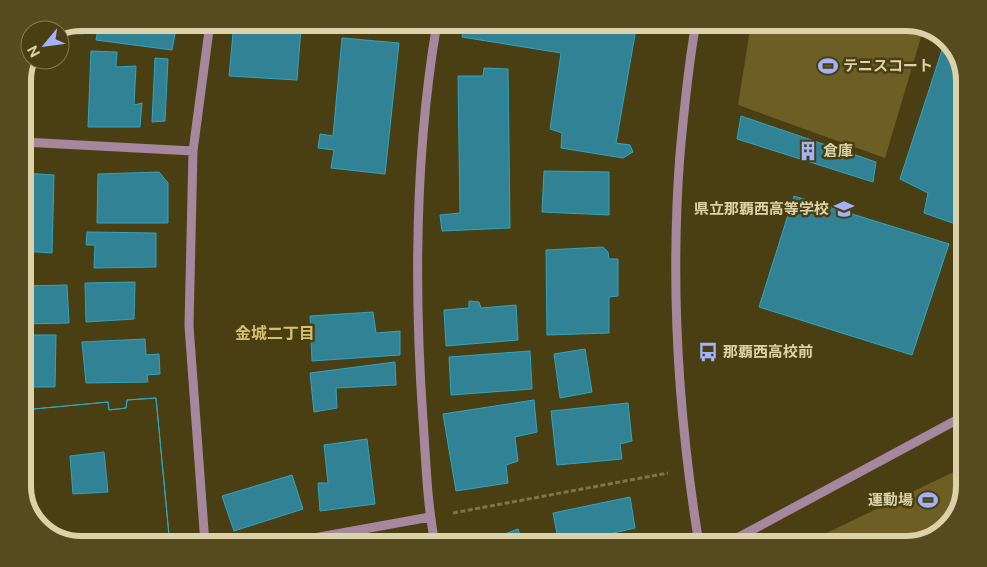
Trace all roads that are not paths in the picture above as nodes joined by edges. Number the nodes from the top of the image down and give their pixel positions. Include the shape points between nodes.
1 (209, 31) edge
2 (436, 31) edge
3 (695, 31) edge
4 (31, 142) edge
5 (193, 151) junction
6 (956, 420) edge
7 (430, 517) junction
8 (204, 536) edge
9 (325, 536) edge
10 (434, 536) edge
11 (698, 536) edge
12 (741, 536) edge

1 - 5 street
2 - 7 street via 424,120 418,216 419,369
3 - 11 street via 676,205 675,298 680,389
4 - 5 street
5 - 8 street via 189,326
6 - 12 street
7 - 9 street
7 - 10 street

